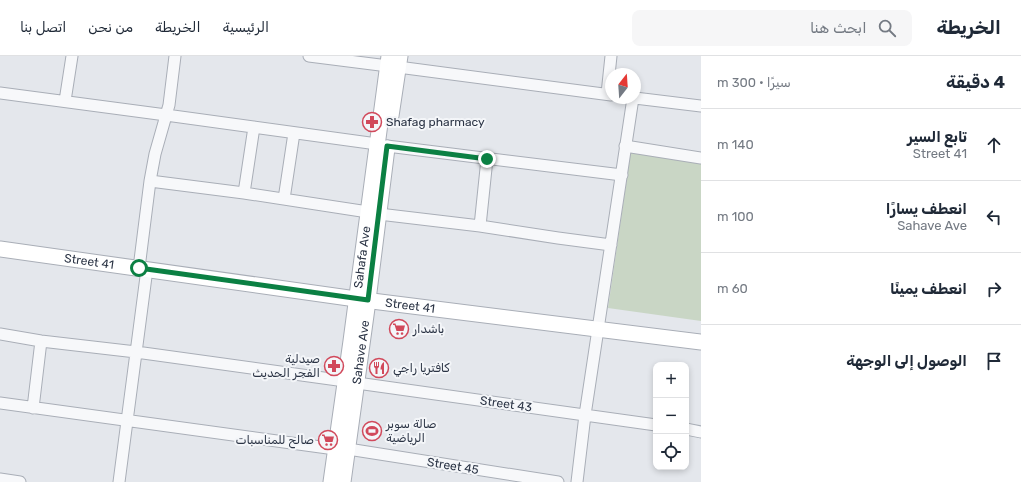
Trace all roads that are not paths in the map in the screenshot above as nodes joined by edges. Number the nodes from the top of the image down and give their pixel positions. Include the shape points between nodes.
1 (72, 56) edge
2 (175, 56) edge
3 (309, 56) edge
4 (611, 56) edge
5 (394, 61) edge
6 (610, 68) edge
7 (0, 93) edge
8 (605, 93) edge
9 (641, 99) edge
10 (65, 101) junction
11 (633, 104) edge
12 (701, 106) edge
13 (166, 114) junction
14 (254, 127) junction
15 (294, 133) junction
16 (382, 145) junction
17 (625, 146) junction
18 (701, 158) edge
19 (487, 159) junction
20 (622, 175) junction
21 (150, 181) junction
22 (244, 193) junction
23 (284, 199) junction
24 (373, 213) junction
25 (480, 226) junction
26 (611, 245) junction
27 (0, 249) edge
28 (143, 268) junction
29 (362, 299) junction
30 (598, 329) junction
31 (0, 334) edge
32 (41, 341) junction
33 (701, 342) edge
34 (136, 352) junction
35 (351, 382) junction
36 (0, 403) edge
37 (33, 408) junction
38 (585, 415) junction
39 (127, 421) junction
40 (653, 425) edge
41 (689, 430) edge
42 (701, 432) edge
43 (341, 449) junction
44 (0, 479) edge
45 (20, 482) edge
46 (119, 482) edge
47 (331, 482) edge
48 (343, 482) edge
49 (558, 482) edge
50 (577, 482) edge

1 - 10 street
2 - 13 street
3 - 5 street
4 - 6 street
5 - 8 street
5 - 16 main road, Sahave Ave
7 - 10 street
9 - 12 street
10 - 13 street
11 - 17 street
13 - 14 street
13 - 21 street
14 - 15 street
14 - 22 street
15 - 16 street
15 - 23 street
16 - 19 street
16 - 24 main road, Sahave Ave
17 - 18 street
17 - 20 street
19 - 20 street
19 - 25 street
20 - 26 street
21 - 22 street
21 - 28 street
22 - 23 street
23 - 24 street
24 - 25 street
24 - 29 main road, Sahave Ave
25 - 26 street
26 - 30 street
27 - 28 main road, Street 41
28 - 29 main road, Street 41
28 - 34 street
29 - 30 main road, Street 41
29 - 35 main road, Sahave Ave
30 - 33 main road, Street 41
30 - 38 street
31 - 32 street, Street 43
32 - 34 street, Street 43
32 - 37 street
34 - 35 street, Street 43
34 - 39 street
35 - 38 street, Street 43
35 - 43 main road, Sahave Ave
36 - 37 street, Street 45
37 - 39 street, Street 45
38 - 40 street, Street 43
38 - 50 street
39 - 43 street, Street 45
39 - 46 street
41 - 42 street
43 - 47 main road
43 - 48 main road, Sahave Ave
43 - 49 street, Street 45
44 - 45 street

